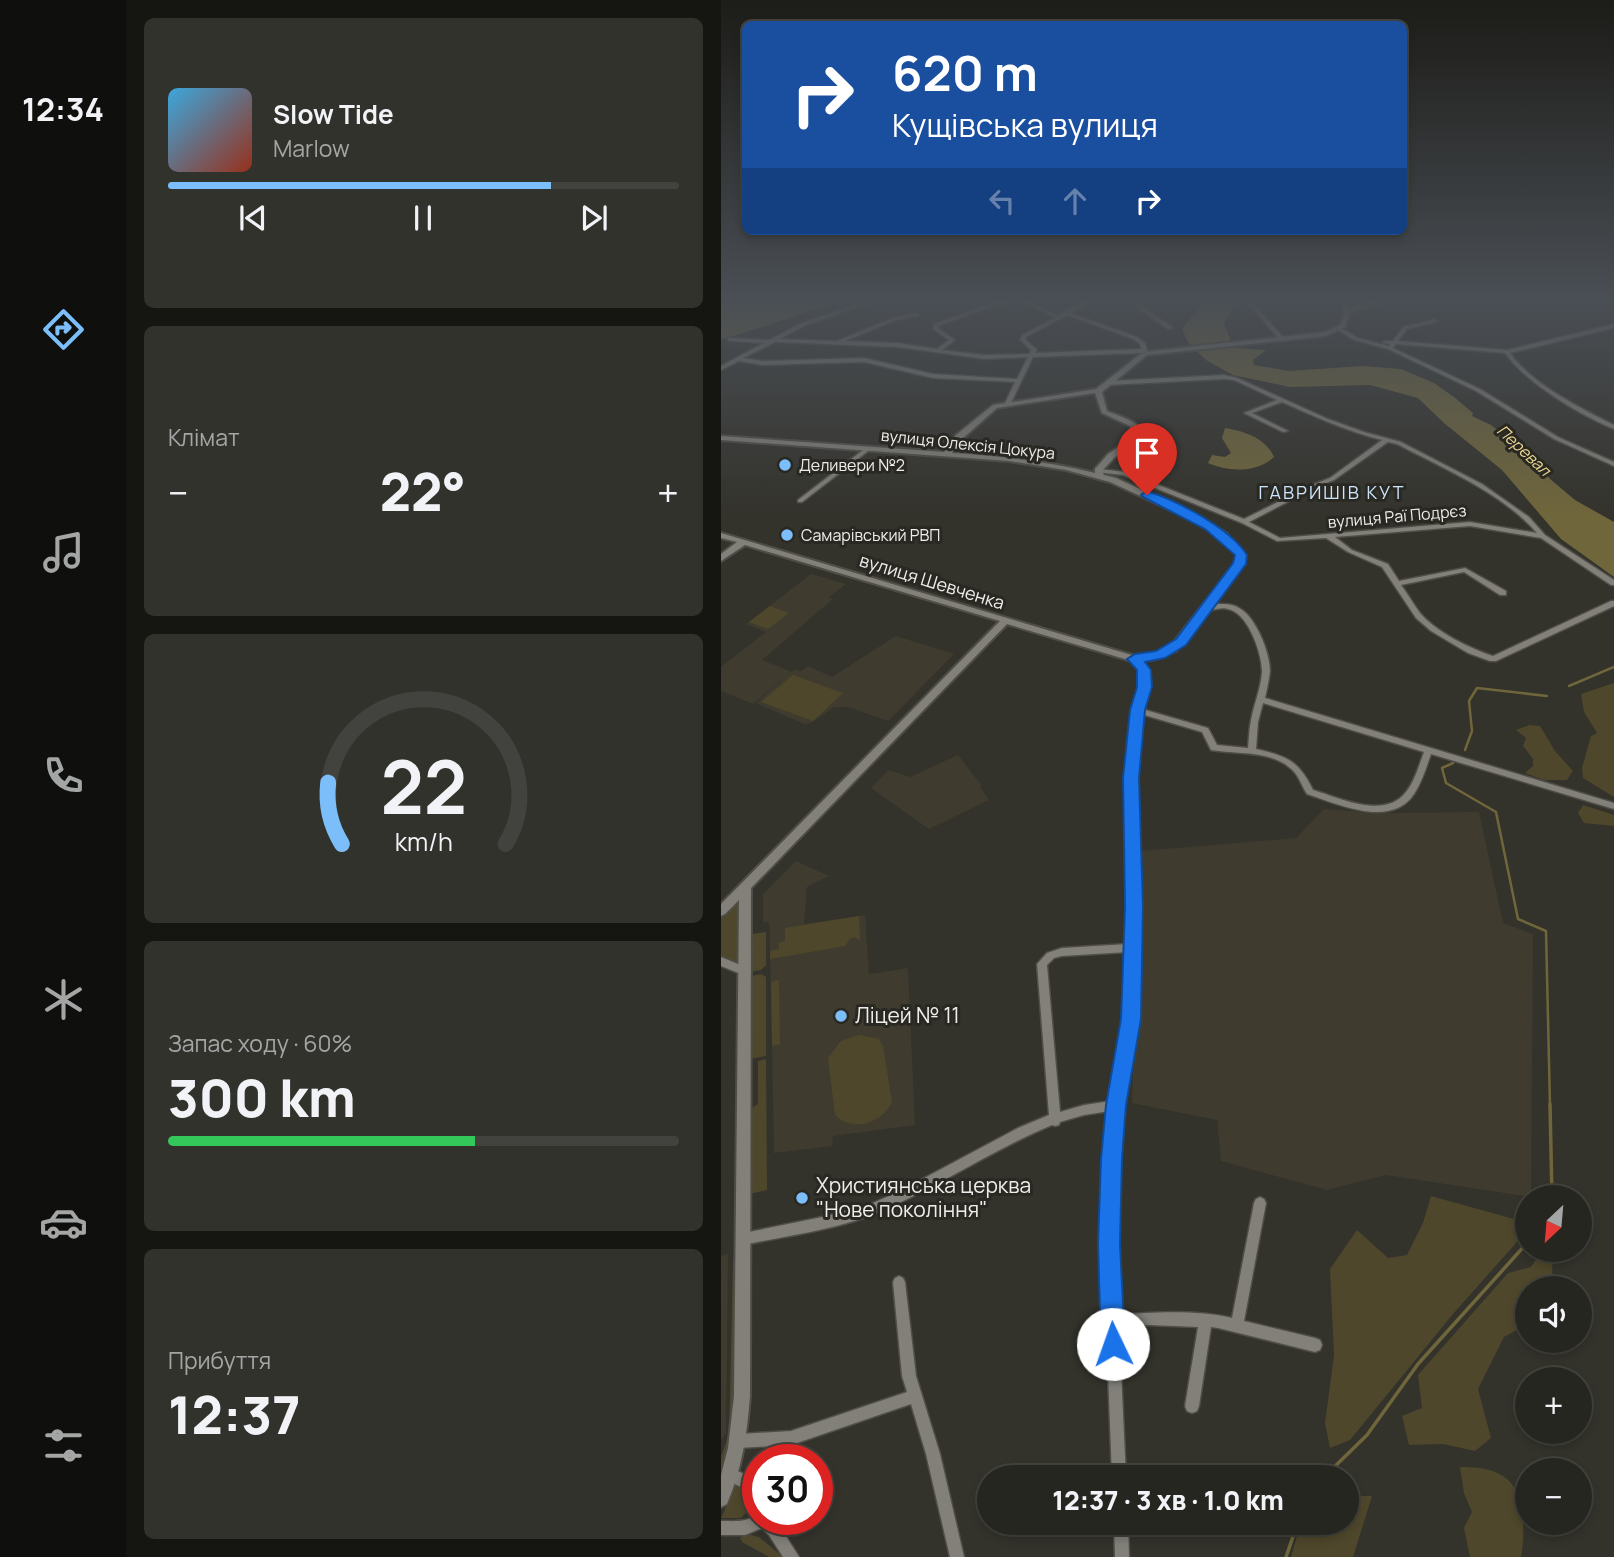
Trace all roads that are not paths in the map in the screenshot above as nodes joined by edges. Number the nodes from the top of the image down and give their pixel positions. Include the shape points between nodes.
1 (914, 372) edge
2 (1023, 372) edge
3 (1121, 372) edge
4 (1443, 372) edge
5 (1525, 372) edge
6 (1019, 381) junction
7 (1109, 383) junction
8 (1098, 391) junction
9 (1280, 401) junction
10 (1008, 403) junction
11 (1614, 427) edge
12 (1285, 431) dead end
13 (721, 438) edge
14 (1388, 439) junction
15 (869, 449) junction
16 (946, 454) junction
17 (1614, 464) edge
18 (1099, 474) junction
19 (800, 501) dead end
20 (1244, 522) junction
21 (721, 535) edge
22 (1328, 536) junction
23 (1543, 536) junction
24 (743, 542) junction
25 (721, 558) edge
26 (1398, 583) junction
27 (1614, 583) edge
28 (1503, 593) dead end
29 (1614, 603) edge
30 (1204, 610) junction
31 (1006, 620) junction
32 (1135, 659) junction
33 (1262, 700) junction
34 (1137, 710) junction
35 (1252, 751) junction
36 (1428, 751) junction
37 (1614, 806) edge
38 (745, 886) junction
39 (721, 911) edge
40 (1132, 947) junction
41 (721, 961) edge
42 (746, 972) junction
43 (1116, 1105) junction
44 (1055, 1121) junction
45 (1261, 1203) dead end
46 (744, 1239) junction
47 (899, 1282) dead end
48 (1205, 1321) junction
49 (1112, 1322) junction
50 (1237, 1326) junction
51 (1315, 1345) dead end
52 (915, 1396) junction
53 (1192, 1406) dead end
54 (739, 1440) junction
55 (1118, 1465) edge
56 (731, 1475) junction
57 (742, 1480) edge
58 (721, 1498) edge
59 (721, 1528) edge
60 (742, 1528) edge
61 (777, 1535) edge
62 (1121, 1535) edge
63 (792, 1557) edge
64 (957, 1557) edge
65 (1122, 1557) edge

1 - 6 street
2 - 6 street
3 - 7 street
4 - 17 street via 1556,438
5 - 11 street
6 - 10 street
7 - 8 street
7 - 9 street via 1224,377
8 - 10 street
8 - 18 street via 1104,412 1130,423 1143,435 1111,456
9 - 12 street via 1247,413
9 - 14 street
10 - 16 street via 983,414
13 - 15 street, вулиця Олексія Цокура
14 - 20 street via 1332,480
14 - 23 street via 1500,497
15 - 16 street, вулиця Олексія Цокура
15 - 19 street
16 - 18 street, вулиця Олексія Цокура
18 - 20 street, вулиця Раї Подрєз via 1124,473
18 - 30 street, вулиця Олексія Цокура via 1196,518 1236,546 1239,564
20 - 22 street, вулиця Раї Подрєз via 1279,540
21 - 24 street, вулиця Шевченка
22 - 23 street, вулиця Раї Подрєз via 1470,524
22 - 26 street via 1385,566
23 - 27 street
24 - 25 street
24 - 31 street, вулиця Шевченка
26 - 28 street via 1465,570
26 - 29 street via 1434,629 1493,659
30 - 32 street via 1173,649
30 - 33 street via 1228,606 1247,619 1263,649
31 - 32 street, вулиця Шевченка
31 - 38 street
32 - 34 street via 1144,670
33 - 35 street
33 - 36 street
34 - 35 street via 1205,730 1214,748
34 - 40 street via 1131,778
35 - 36 street via 1296,769 1310,792 1379,810 1406,801
36 - 37 street
38 - 39 street
38 - 42 street
40 - 43 street via 1131,1019
40 - 44 street via 1057,953 1042,964
41 - 42 street
42 - 46 street
43 - 44 street
43 - 49 street via 1109,1244
44 - 46 street via 873,1209
45 - 50 street
46 - 54 street
47 - 52 street
48 - 49 street
48 - 50 street
48 - 53 street
49 - 55 street
50 - 51 street
52 - 54 street via 792,1438
52 - 64 street
54 - 56 street
56 - 57 street
56 - 58 street
59 - 60 street
61 - 63 street
62 - 65 street

